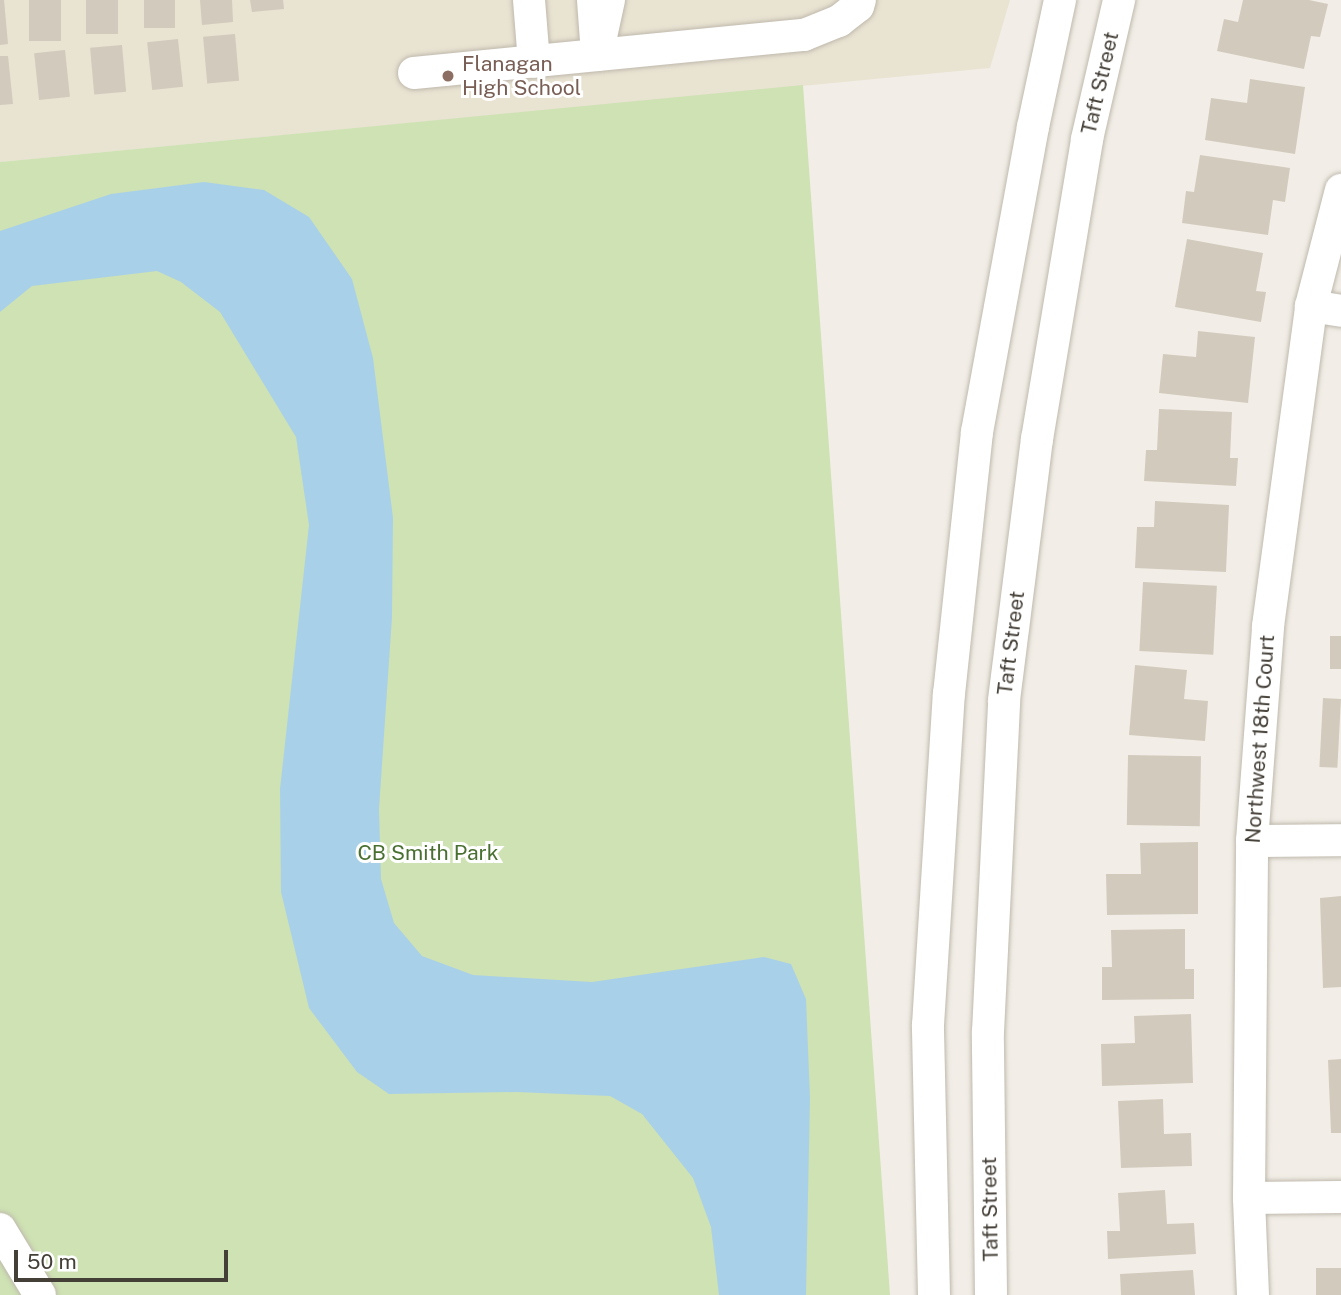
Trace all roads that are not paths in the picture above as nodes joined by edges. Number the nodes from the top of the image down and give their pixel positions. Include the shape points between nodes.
1 (529, 0) edge
2 (593, 0) edge
3 (609, 0) edge
4 (860, 0) edge
5 (1060, 0) edge
6 (1119, 0) edge
7 (597, 55) junction
8 (534, 62) junction
9 (414, 73) dead end
10 (1341, 190) edge
11 (1326, 309) edge
12 (1341, 840) edge
13 (1252, 841) junction
14 (1341, 1197) edge
15 (1249, 1198) junction
16 (0, 1229) edge
17 (40, 1295) edge
18 (934, 1295) edge
19 (991, 1295) edge
20 (1254, 1295) edge

1 - 8 street
2 - 7 street
3 - 7 street
4 - 7 street via 839,20 804,36
5 - 18 street via 1032,127 977,432 948,694 928,1025
6 - 19 street, Taft Street via 1087,139 1037,439 1004,700 988,1032
7 - 8 street
8 - 9 street
10 - 11 street, Northwest 18th Court
11 - 13 street, Northwest 18th Court via 1268,626
12 - 13 street
13 - 15 street, Northwest 18th Court
14 - 15 street
15 - 20 street, Northwest 18th Court
16 - 17 street

